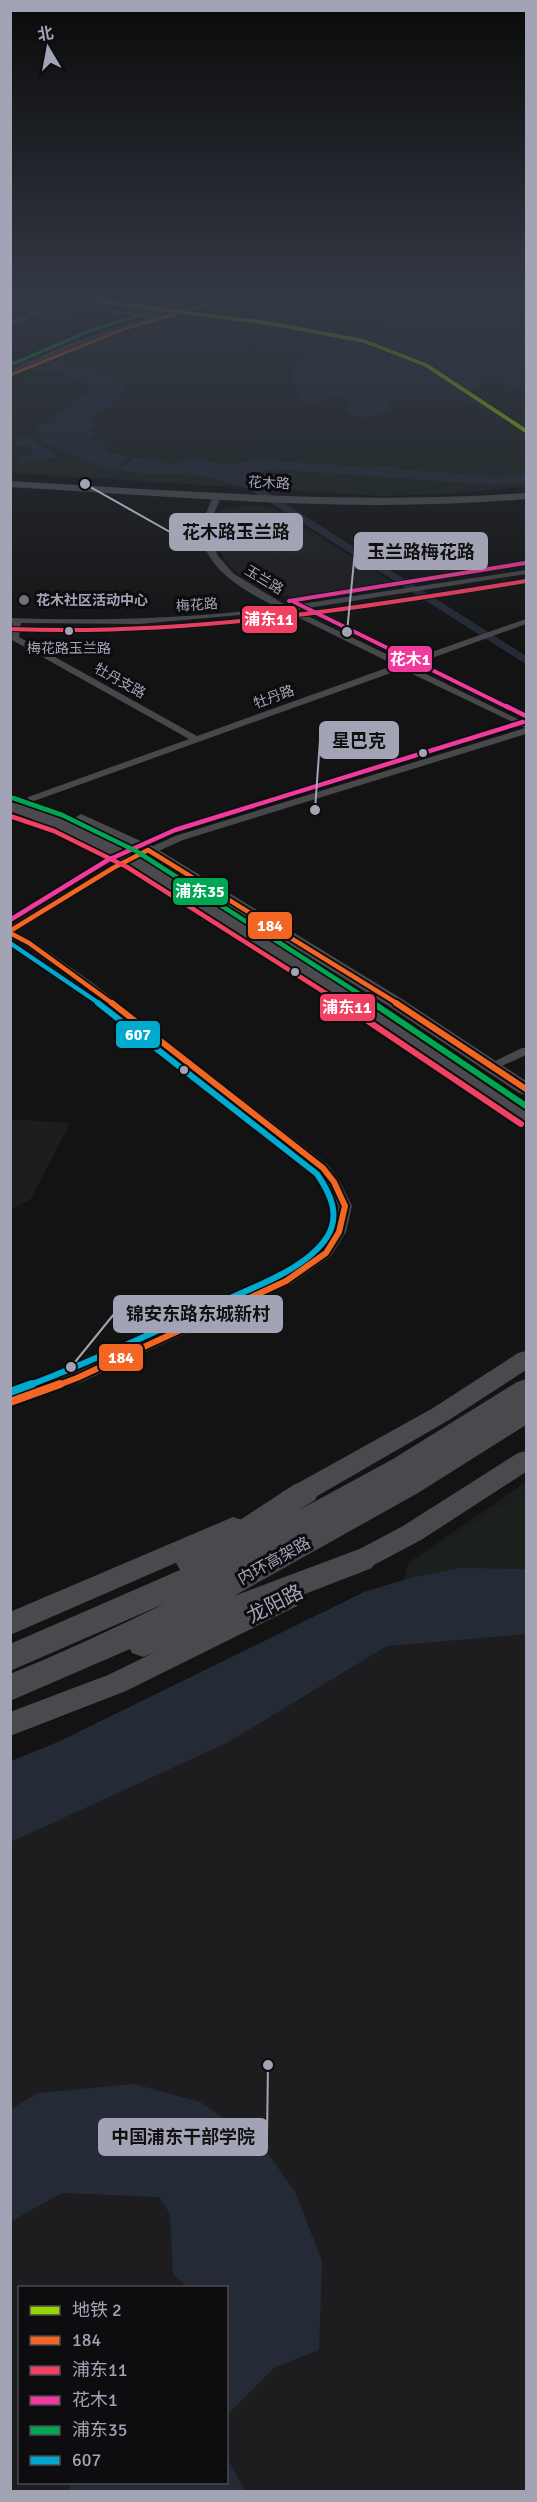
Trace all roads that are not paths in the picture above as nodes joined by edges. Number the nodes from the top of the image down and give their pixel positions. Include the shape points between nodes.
1 (10, 484) edge
2 (10, 488) edge
3 (526, 496) edge
4 (218, 497) junction
5 (288, 501) junction
6 (526, 501) edge
7 (526, 572) edge
8 (290, 610) junction
9 (14, 620) edge
10 (526, 621) edge
11 (403, 665) junction
12 (526, 728) edge
13 (197, 740) junction
14 (10, 793) edge
15 (31, 799) junction
16 (10, 806) edge
17 (148, 850) junction
18 (131, 859) junction
19 (10, 932) edge
20 (526, 1051) edge
21 (491, 1066) junction
22 (526, 1089) edge
23 (526, 1117) edge
24 (526, 1359) edge
25 (526, 1389) edge
26 (10, 1402) edge
27 (526, 1412) edge
28 (526, 1460) edge
29 (305, 1492) junction
30 (379, 1492) junction
31 (362, 1560) junction
32 (10, 1624) edge
33 (10, 1643) edge
34 (10, 1658) edge
35 (10, 1689) edge
36 (10, 1724) edge

1 - 4 main road, 花木路
2 - 4 main road, 花木路
3 - 5 main road, 花木路 via 410,503
4 - 5 main road, 花木路
4 - 8 street, 玉兰路 via 206,526 207,542 214,557 238,581
5 - 6 main road, 花木路 via 412,507
7 - 8 street, 梅花路
8 - 9 street, 梅花路 via 167,621
8 - 11 street, 玉兰路
9 - 13 street, 牡丹支路 via 15,638
10 - 11 street, 牡丹路
11 - 12 street, 玉兰路
11 - 13 street, 牡丹路
12 - 17 street
13 - 15 street, 牡丹路
14 - 15 main road
15 - 17 main road
16 - 18 main road via 58,823
17 - 18 street
17 - 21 main road via 396,1002
18 - 19 street
18 - 23 main road via 307,969
19 - 26 street via 86,983 323,1168 345,1206 339,1232 326,1253 286,1281 77,1378
20 - 21 street
21 - 22 main road
24 - 29 main road via 441,1414
25 - 30 highway, 内环高架路
27 - 30 highway, 内环高架路
28 - 31 main road, 龙阳路
29 - 32 main road
29 - 33 highway via 250,1528 164,1573
30 - 34 highway, 内环高架路
30 - 35 highway, 内环高架路 via 200,1601
31 - 35 highway via 148,1642
31 - 36 main road, 龙阳路 via 132,1676 75,1702

